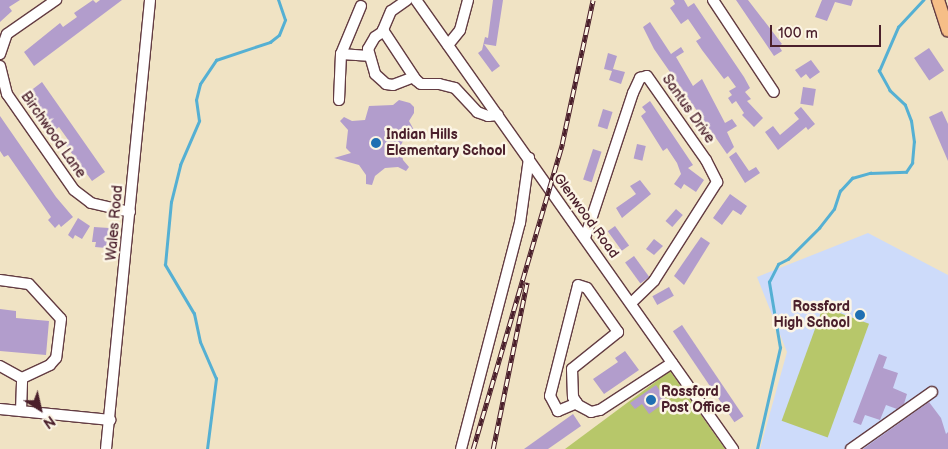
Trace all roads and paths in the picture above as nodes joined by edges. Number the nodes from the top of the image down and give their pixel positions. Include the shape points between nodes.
1 (56, 0) edge
2 (150, 0) edge
3 (407, 0) edge
4 (416, 0) edge
5 (468, 0) edge
6 (713, 0) edge
7 (938, 0) edge
8 (361, 6) dead end
9 (948, 30) edge
10 (384, 31) junction
11 (448, 45) junction
12 (0, 54) edge
13 (341, 54) junction
14 (368, 56) junction
15 (0, 66) edge
16 (414, 77) junction
17 (774, 92) dead end
18 (339, 100) dead end
19 (498, 115) junction
20 (529, 158) junction
21 (130, 212) junction
22 (585, 238) junction
23 (0, 280) edge
24 (631, 303) junction
25 (672, 363) junction
26 (0, 366) edge
27 (557, 367) junction
28 (572, 372) junction
29 (22, 378) junction
30 (932, 392) dead end
31 (577, 404) junction
32 (0, 409) edge
33 (21, 410) junction
34 (110, 420) junction
35 (106, 449) edge
36 (461, 449) edge
37 (733, 449) edge
38 (851, 449) edge

1 - 12 street via 7,34
2 - 21 street, Wales Road
3 - 10 street via 388,15
4 - 11 street, Glenwood Road
5 - 11 street via 460,30
6 - 17 street
7 - 9 main road
8 - 13 street
10 - 14 street via 372,41
10 - 16 street
11 - 19 street, Glenwood Road
13 - 14 street
13 - 18 street
14 - 16 street via 375,74 386,84 393,85
15 - 21 street, Birchwood Lane via 7,94 74,190 91,203
16 - 19 street via 421,84 455,88 476,112
19 - 20 street, Glenwood Road
20 - 22 street, Glenwood Road
20 - 36 street via 520,223
21 - 34 street, Wales Road
22 - 24 street, Glenwood Road
22 - 24 street, Santus Drive via 633,93 640,78 647,76 706,160 717,182 654,281
23 - 29 street via 29,284 61,319 56,358
24 - 25 street, Glenwood Road
25 - 31 street via 600,410 591,412
25 - 37 street, Glenwood Road
26 - 29 street
27 - 28 street
27 - 28 street via 575,292 578,285 584,284 618,332 575,365
27 - 31 street via 550,396 552,405 563,411
28 - 31 street via 572,390
29 - 33 street
30 - 38 street
32 - 33 street
33 - 34 street
34 - 35 street, Wales Road

